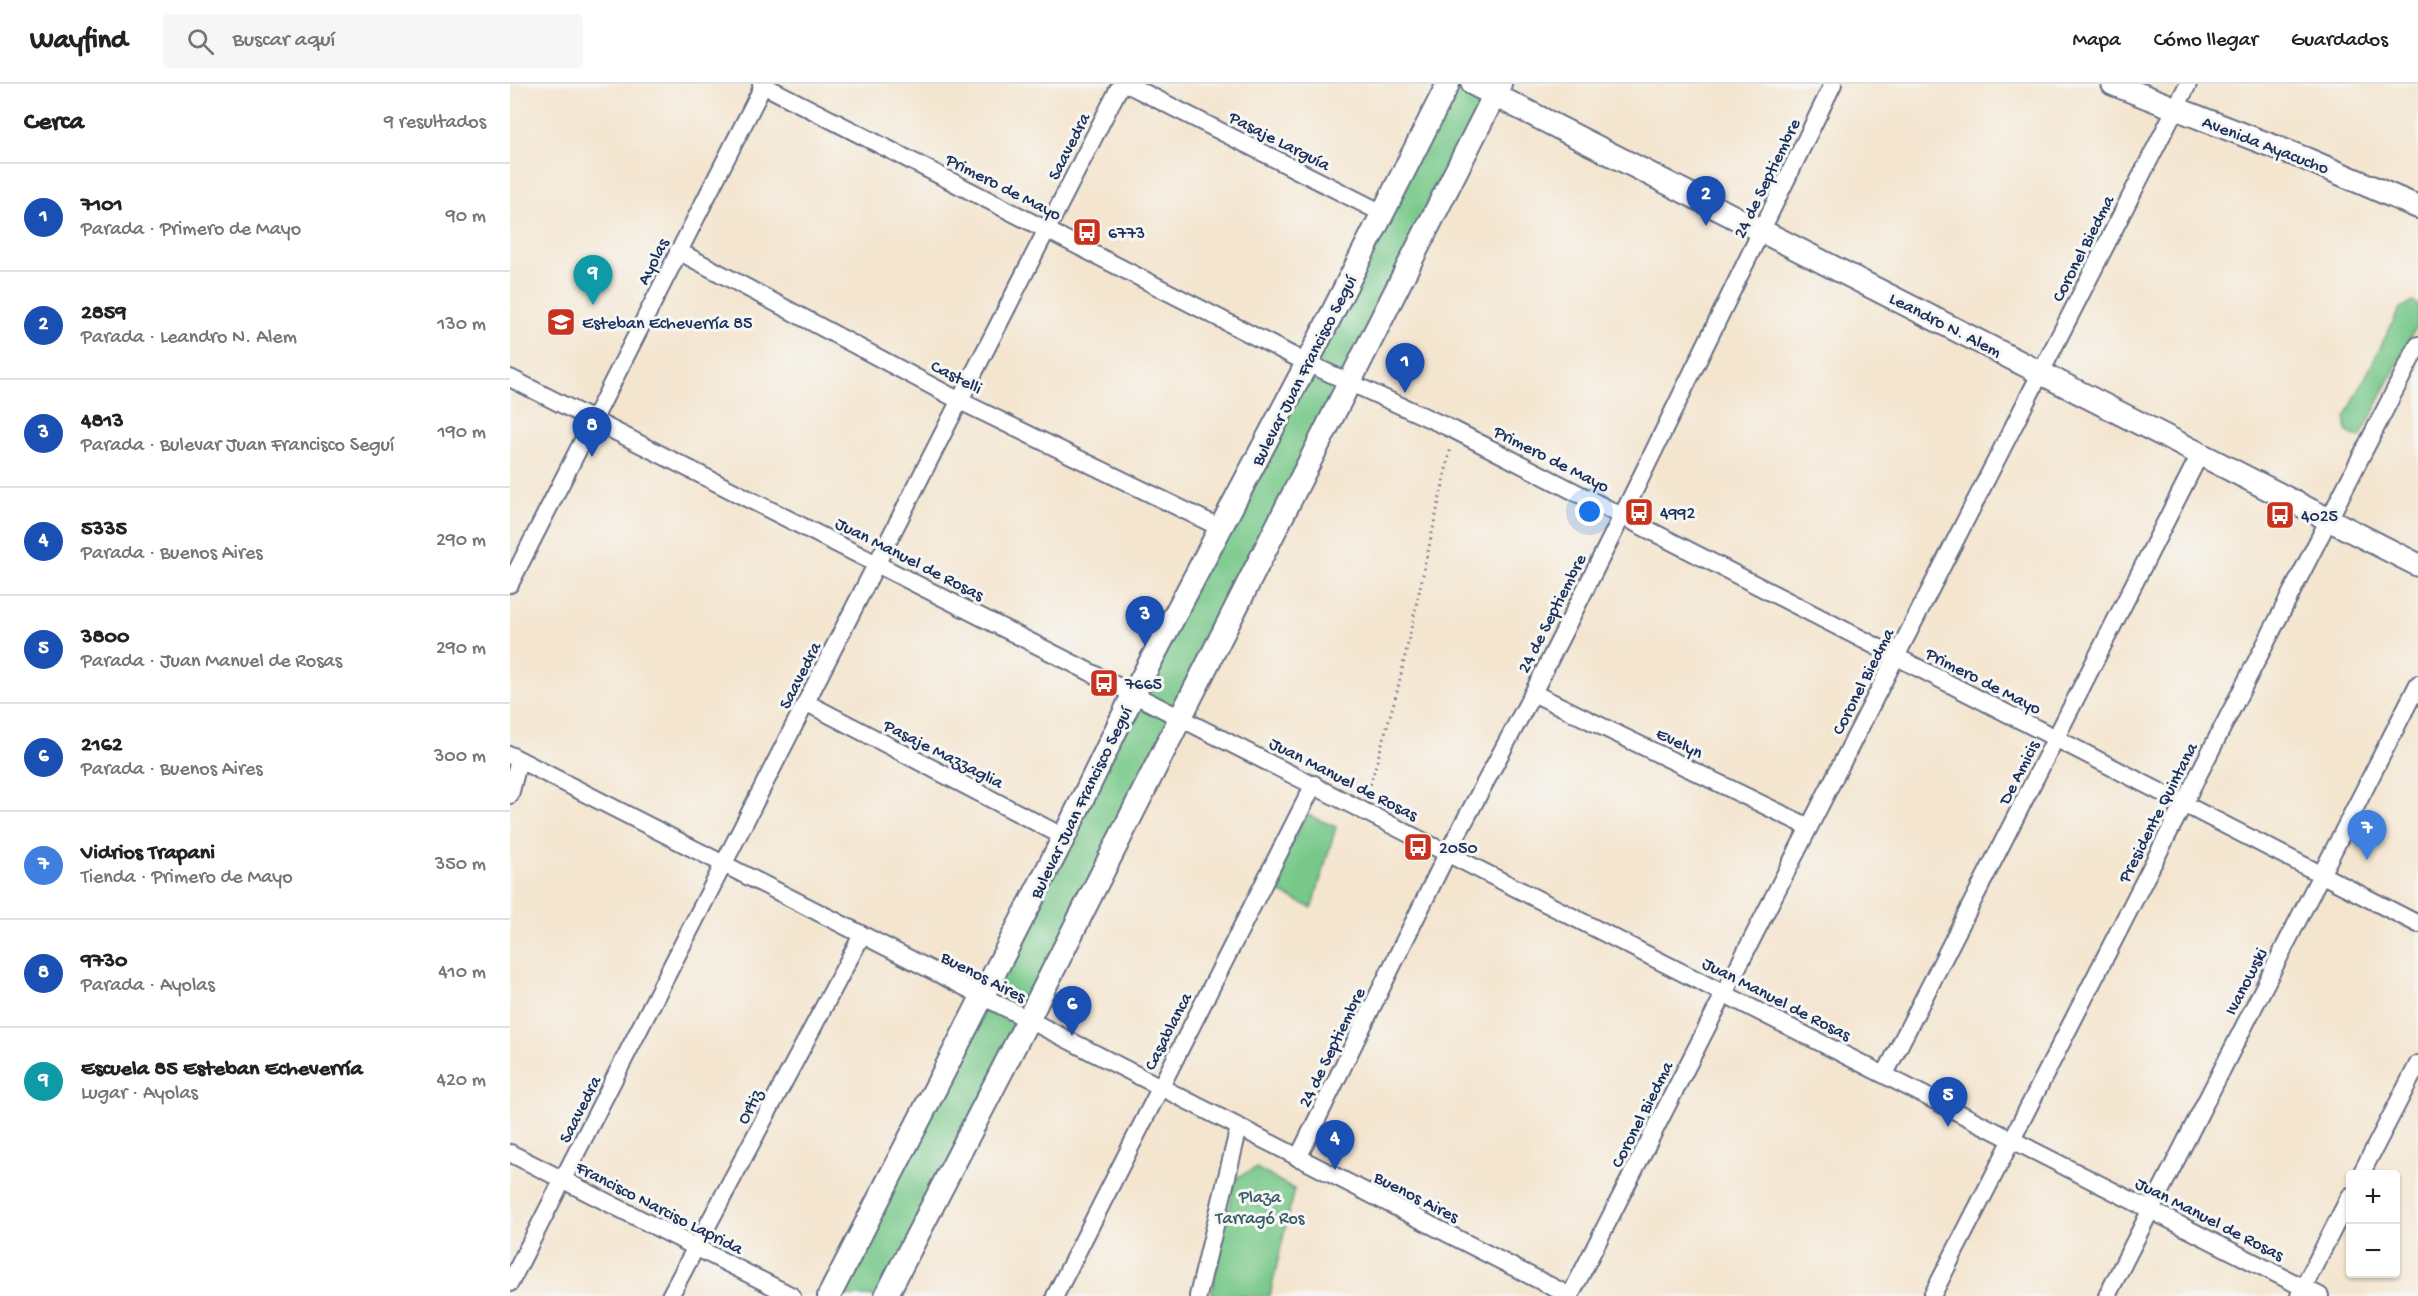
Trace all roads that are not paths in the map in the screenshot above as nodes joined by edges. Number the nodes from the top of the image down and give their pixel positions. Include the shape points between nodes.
1 (762, 84) edge
2 (1121, 84) edge
3 (1127, 84) edge
4 (1448, 84) edge
5 (1473, 84) edge
6 (1833, 84) edge
7 (2113, 84) edge
8 (2188, 84) edge
9 (1497, 89) edge
10 (2175, 109) junction
11 (2418, 207) edge
12 (1383, 214) junction
13 (1047, 230) junction
14 (1762, 231) junction
15 (678, 251) junction
16 (2418, 345) edge
17 (1307, 363) junction
18 (2041, 372) junction
19 (510, 378) edge
20 (1350, 381) junction
21 (960, 400) junction
22 (593, 420) junction
23 (2200, 454) junction
24 (1622, 516) junction
25 (2329, 519) junction
26 (1221, 528) junction
27 (878, 564) junction
28 (2418, 565) edge
29 (510, 584) edge
30 (1896, 657) junction
31 (2418, 684) edge
32 (1134, 693) junction
33 (1533, 693) junction
34 (807, 703) junction
35 (1180, 717) junction
36 (2056, 739) junction
37 (514, 757) edge
38 (1314, 784) junction
39 (510, 795) edge
40 (2184, 804) junction
41 (1809, 827) junction
42 (1064, 837) junction
43 (1448, 852) junction
44 (724, 865) junction
45 (2321, 874) junction
46 (2418, 924) edge
47 (862, 935) junction
48 (1725, 993) junction
49 (982, 996) junction
50 (1028, 1020) junction
51 (2418, 1064) edge
52 (1885, 1074) junction
53 (1160, 1087) junction
54 (1239, 1127) junction
55 (2012, 1139) junction
56 (510, 1153) edge
57 (1298, 1158) junction
58 (2363, 1170) edge
59 (564, 1181) junction
60 (2346, 1204) edge
61 (2151, 1210) junction
62 (695, 1248) junction
63 (510, 1284) edge
64 (2301, 1292) edge
65 (670, 1296) edge
66 (792, 1296) edge
67 (830, 1296) edge
68 (886, 1296) edge
69 (1055, 1296) edge
70 (1198, 1296) edge
71 (1570, 1296) edge
72 (1932, 1296) edge
73 (2107, 1296) edge
74 (2320, 1296) edge

1 - 13 street, Primero de Mayo
1 - 15 street, Ayolas
2 - 13 street, Saavedra
3 - 12 street, Pasaje Larguía
4 - 12 main road, Bulevar Juan Francisco Seguí
5 - 9 main road, Leandro N. Alem
6 - 14 street, 24 de Septiembre
7 - 10 main road, Avenida Ayacucho
8 - 10 street, Coronel Biedma
9 - 14 main road, Leandro N. Alem
9 - 20 main road
10 - 11 main road, Avenida Ayacucho
10 - 18 street, Coronel Biedma
12 - 17 main road, Bulevar Juan Francisco Seguí
13 - 17 street, Primero de Mayo
13 - 21 street, Saavedra
14 - 18 main road, Leandro N. Alem
14 - 24 street, 24 de Septiembre
15 - 21 street, Castelli
15 - 22 street, Ayolas
16 - 25 street, Presidente Quintana
17 - 20 street, Primero de Mayo
17 - 26 main road, Bulevar Juan Francisco Seguí
18 - 23 main road, Leandro N. Alem
18 - 30 street, Coronel Biedma
19 - 22 street, Juan Manuel de Rosas
20 - 24 street, Primero de Mayo
20 - 35 main road
21 - 26 street, Castelli
21 - 27 street, Saavedra
22 - 27 street, Juan Manuel de Rosas
22 - 29 street, Ayolas
23 - 25 main road, Leandro N. Alem
23 - 36 street, De Amicis
24 - 30 street, Primero de Mayo
24 - 33 street, 24 de Septiembre
25 - 28 main road, Leandro N. Alem
25 - 40 street, Presidente Quintana
26 - 32 main road, Bulevar Juan Francisco Seguí
27 - 32 street, Juan Manuel de Rosas
27 - 34 street, Saavedra
30 - 36 street, Primero de Mayo
30 - 41 street, Coronel Biedma
31 - 45 street, Ivanowski
32 - 35 street, Juan Manuel de Rosas
32 - 42 main road, Bulevar Juan Francisco Seguí
33 - 41 street, Evelyn
33 - 43 street, 24 de Septiembre
34 - 42 street, Pasaje Mazzaglia
34 - 44 street, Saavedra
35 - 38 street, Juan Manuel de Rosas
35 - 50 main road
36 - 40 street, Primero de Mayo
36 - 52 street, De Amicis
37 - 39 street
37 - 44 street, Buenos Aires
38 - 43 street, Juan Manuel de Rosas
38 - 53 street, Casablanca
40 - 45 street, Primero de Mayo
40 - 55 street, Presidente Quintana
41 - 48 street, Coronel Biedma
42 - 49 main road, Bulevar Juan Francisco Seguí
43 - 48 street, Juan Manuel de Rosas
43 - 57 street, 24 de Septiembre
44 - 47 street, Buenos Aires
44 - 59 street, Saavedra
45 - 46 street, Primero de Mayo
45 - 61 street, Ivanowski
47 - 49 street, Buenos Aires
47 - 62 street, Ortiz
48 - 52 street, Juan Manuel de Rosas
48 - 71 street, Coronel Biedma
49 - 50 street, Buenos Aires
49 - 67 main road, Bulevar Juan Francisco Seguí
50 - 53 street, Buenos Aires
50 - 68 main road
51 - 58 street
52 - 55 street, Juan Manuel de Rosas
53 - 54 street, Buenos Aires
53 - 69 street, Casablanca
54 - 57 street, Buenos Aires
54 - 70 street
55 - 61 street, Juan Manuel de Rosas
55 - 72 street, Presidente Quintana
56 - 59 street, Francisco Narciso Laprida
57 - 71 street, Buenos Aires
59 - 62 street, Francisco Narciso Laprida
59 - 63 street, Saavedra
60 - 64 street
61 - 64 street, Juan Manuel de Rosas
61 - 73 street, Ivanowski
62 - 65 street, Ortiz
62 - 66 street, Francisco Narciso Laprida
64 - 74 street, Juan Manuel de Rosas

